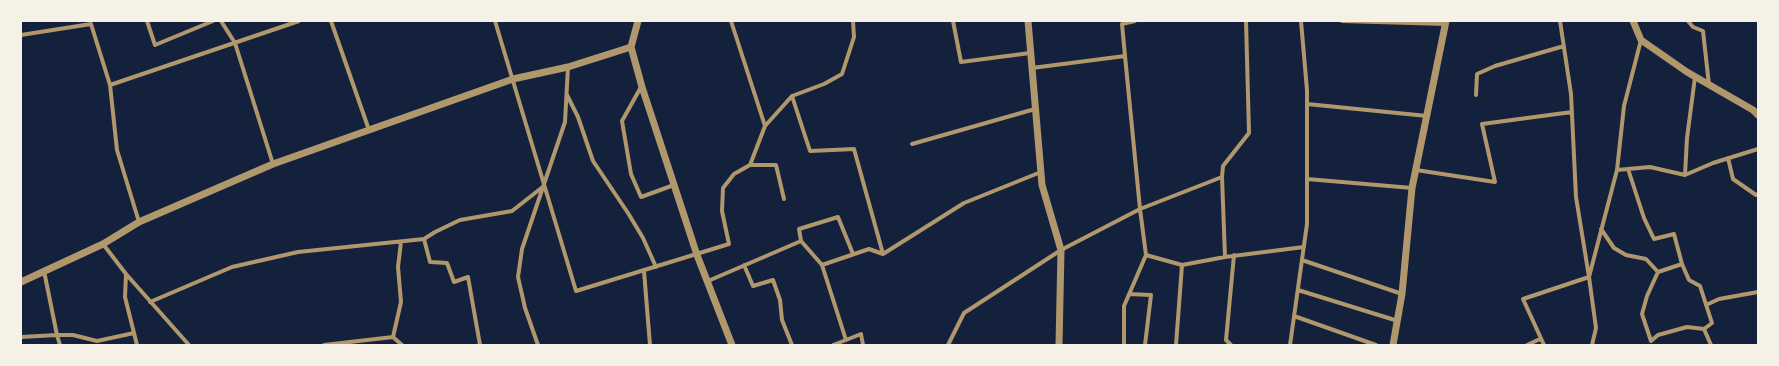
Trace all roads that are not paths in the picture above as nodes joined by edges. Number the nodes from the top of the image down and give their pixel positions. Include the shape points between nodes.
1 (147, 21) edge
2 (213, 21) edge
3 (221, 21) edge
4 (299, 21) edge
5 (331, 21) edge
6 (495, 21) edge
7 (638, 21) edge
8 (731, 21) edge
9 (853, 21) edge
10 (954, 21) edge
11 (1028, 21) edge
12 (1135, 21) edge
13 (1246, 21) edge
14 (1301, 21) edge
15 (1342, 21) edge
16 (1560, 21) edge
17 (1633, 21) edge
18 (1688, 21) edge
19 (1446, 22) edge
20 (21, 35) edge
21 (1641, 40) junction
22 (235, 44) junction
23 (1564, 46) junction
24 (631, 47) junction
25 (1030, 53) junction
26 (1125, 56) junction
27 (568, 67) junction
28 (1032, 68) junction
29 (1695, 77) junction
30 (513, 79) junction
31 (110, 85) junction
32 (1709, 85) junction
33 (642, 87) junction
34 (567, 95) junction
35 (1476, 95) dead end
36 (792, 96) junction
37 (1307, 104) junction
38 (1035, 109) junction
39 (1572, 112) junction
40 (1758, 115) edge
41 (1427, 116) junction
42 (765, 126) junction
43 (368, 130) junction
44 (912, 144) dead end
45 (1758, 149) edge
46 (1728, 158) junction
47 (274, 164) junction
48 (750, 165) junction
49 (1628, 169) junction
50 (1416, 170) junction
51 (1617, 170) junction
52 (1041, 172) junction
53 (1685, 175) junction
54 (1222, 177) junction
55 (1307, 178) junction
56 (674, 185) junction
57 (544, 186) junction
58 (1412, 188) junction
59 (1758, 194) edge
60 (784, 199) dead end
61 (1140, 208) junction
62 (139, 222) junction
63 (1601, 229) junction
64 (424, 239) junction
65 (801, 241) junction
66 (401, 242) junction
67 (103, 244) junction
68 (1304, 247) junction
69 (1061, 250) junction
70 (853, 254) junction
71 (883, 254) junction
72 (697, 255) junction
73 (1146, 255) junction
74 (1234, 255) junction
75 (1225, 256) junction
76 (1302, 260) junction
77 (1682, 264) junction
78 (744, 265) junction
79 (822, 265) junction
80 (1182, 265) junction
81 (656, 267) junction
82 (44, 270) junction
83 (644, 271) junction
84 (1658, 272) junction
85 (126, 274) junction
86 (1589, 277) junction
87 (708, 281) junction
88 (21, 282) edge
89 (1298, 290) junction
90 (1758, 292) edge
91 (1129, 294) junction
92 (1402, 294) junction
93 (150, 302) junction
94 (1706, 304) junction
95 (1294, 316) junction
96 (1398, 321) junction
97 (1704, 329) junction
98 (134, 333) junction
99 (57, 335) junction
100 (21, 337) edge
101 (393, 337) junction
102 (1540, 339) junction
103 (846, 340) junction
104 (333, 344) edge
105 (60, 345) edge
106 (137, 345) edge
107 (189, 345) edge
108 (324, 345) edge
109 (402, 345) edge
110 (480, 345) edge
111 (538, 345) edge
112 (650, 345) edge
113 (732, 345) edge
114 (792, 345) edge
115 (833, 345) edge
116 (863, 345) edge
117 (948, 345) edge
118 (1058, 345) edge
119 (1124, 345) edge
120 (1145, 345) edge
121 (1176, 345) edge
122 (1231, 345) edge
123 (1290, 345) edge
124 (1376, 345) edge
125 (1393, 345) edge
126 (1527, 345) edge
127 (1544, 345) edge
128 (1592, 345) edge
129 (1711, 345) edge

1 - 2 street via 155,45
3 - 22 street
4 - 22 street
5 - 43 street
6 - 30 street
7 - 24 street
8 - 42 street
9 - 36 street via 854,37 842,74
10 - 25 street via 961,62
11 - 25 street
12 - 26 street via 1122,24
13 - 54 street via 1249,133 1223,166
14 - 37 street
15 - 19 street
16 - 23 street
17 - 21 street
18 - 32 street via 1693,27 1703,31
19 - 41 street
20 - 31 street via 90,24
21 - 29 street
21 - 51 street via 1624,106
22 - 31 street
22 - 47 street
23 - 35 street via 1495,66 1477,74
23 - 39 street
24 - 27 street
24 - 33 street
25 - 28 street
26 - 28 street
26 - 61 street
27 - 30 street
27 - 34 street
28 - 38 street
29 - 32 street
29 - 53 street
30 - 43 street
30 - 57 street
31 - 62 street via 117,150
32 - 40 street
33 - 56 street
33 - 56 street via 622,121 631,174 641,197
34 - 57 street via 565,122
34 - 81 street via 578,117 593,161 632,219
36 - 42 street
36 - 71 street via 810,151 854,149
37 - 41 street
37 - 55 street
38 - 44 street
38 - 52 street
39 - 50 street via 1482,124 1495,182
39 - 86 street via 1576,197
41 - 50 street
42 - 48 street
43 - 47 street
45 - 46 street
46 - 53 street
46 - 59 street via 1733,179
47 - 62 street
48 - 60 street via 776,164
48 - 72 street via 734,174 723,188 722,212 729,244
49 - 51 street
49 - 53 street via 1650,167
49 - 77 street via 1644,218 1654,239 1674,234
50 - 58 street
51 - 63 street
52 - 69 street via 1042,185
52 - 71 street via 964,203
54 - 61 street
54 - 75 street
55 - 58 street
55 - 68 street
56 - 72 street
57 - 64 street via 512,211 460,220
57 - 83 street via 576,291
57 - 111 street via 522,249 518,277 525,308
58 - 92 street
61 - 69 street
61 - 73 street
62 - 67 street
63 - 84 street via 1614,248 1626,256 1646,259
63 - 86 street
64 - 66 street
64 - 110 street via 430,262 447,263 454,282 468,277
65 - 70 street via 799,229 838,217
65 - 78 street
65 - 79 street
66 - 93 street via 298,252 239,266
66 - 101 street via 398,267 401,302
67 - 82 street
67 - 85 street
68 - 74 street
68 - 76 street
69 - 117 street via 964,313
69 - 118 street
70 - 71 street via 869,249
70 - 79 street
72 - 81 street
72 - 87 street
73 - 80 street
73 - 91 street
74 - 75 street
74 - 122 street via 1226,340
75 - 80 street
76 - 89 street
76 - 92 street
77 - 84 street
77 - 94 street via 1689,280 1700,286
78 - 87 street
78 - 114 street via 753,286 773,280 780,300 782,320
79 - 103 street
80 - 121 street
81 - 83 street
82 - 88 street
82 - 99 street
83 - 112 street
84 - 97 street via 1642,314 1651,340 1658,335 1687,327
85 - 93 street
85 - 98 street via 125,297
86 - 102 street via 1523,299
86 - 128 street via 1596,328
87 - 113 street
89 - 95 street
89 - 96 street
90 - 94 street
91 - 119 street via 1124,306
91 - 120 street via 1151,295
92 - 96 street
93 - 107 street
94 - 97 street via 1712,323
95 - 123 street
95 - 124 street
96 - 125 street
97 - 129 street
98 - 99 street via 97,341 73,335
98 - 106 street
99 - 100 street
99 - 105 street
101 - 104 street
101 - 109 street
102 - 126 street
102 - 127 street
103 - 115 street
103 - 116 street via 861,334
104 - 108 street

